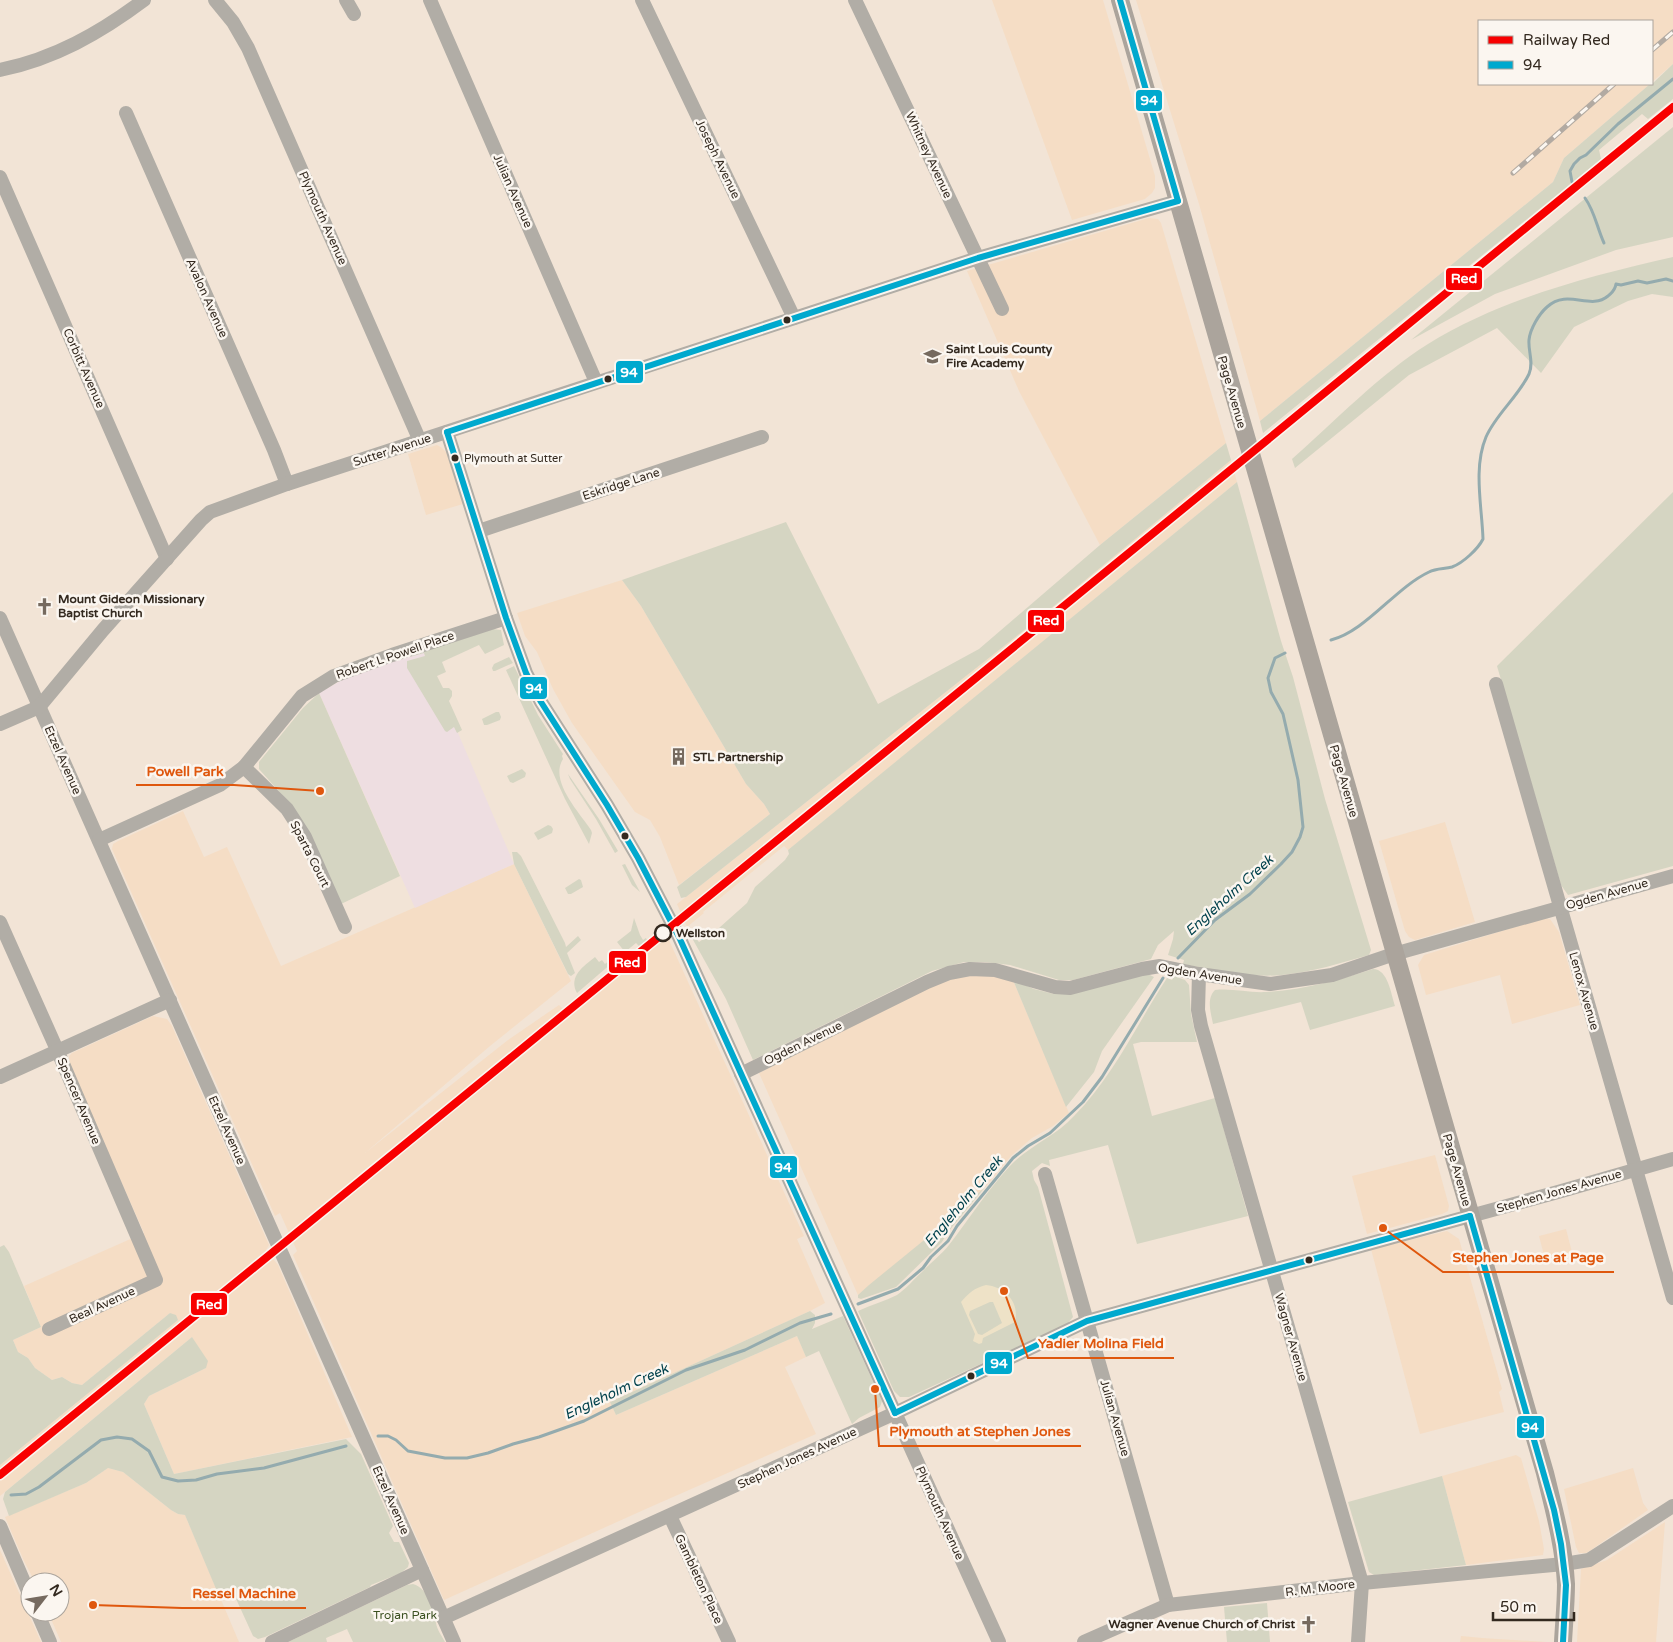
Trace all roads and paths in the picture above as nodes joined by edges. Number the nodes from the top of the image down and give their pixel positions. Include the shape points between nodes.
1 (144, 0) edge
2 (216, 0) edge
3 (346, 0) edge
4 (430, 0) edge
5 (642, 0) edge
6 (855, 0) edge
7 (1120, 0) edge
8 (354, 14) dead end
9 (0, 70) edge
10 (126, 113) dead end
11 (0, 177) edge
12 (1178, 201) junction
13 (978, 258) junction
14 (1002, 310) dead end
15 (794, 318) junction
16 (596, 382) junction
17 (447, 432) junction
18 (762, 437) dead end
19 (420, 441) junction
20 (287, 484) junction
21 (479, 531) junction
22 (167, 559) junction
23 (0, 618) edge
24 (506, 618) junction
25 (1496, 684) dead end
26 (39, 707) junction
27 (0, 724) edge
28 (244, 767) junction
29 (99, 840) junction
30 (1673, 876) edge
31 (1560, 908) junction
32 (0, 922) edge
33 (345, 927) dead end
34 (1394, 954) junction
35 (1199, 974) junction
36 (170, 1000) junction
37 (58, 1052) junction
38 (741, 1074) junction
39 (0, 1077) edge
40 (1673, 1159) edge
41 (1636, 1169) junction
42 (1045, 1174) dead end
43 (1470, 1216) junction
44 (1272, 1270) junction
45 (156, 1280) joint
46 (1673, 1298) edge
47 (1087, 1321) junction
48 (49, 1329) dead end
49 (895, 1414) junction
50 (1673, 1506) edge
51 (670, 1516) junction
52 (0, 1526) edge
53 (1564, 1564) junction
54 (422, 1570) junction
55 (20, 1573) edge
56 (1362, 1583) junction
57 (1168, 1605) junction
58 (443, 1618) junction
59 (41, 1622) edge
60 (50, 1642) edge
61 (272, 1642) edge
62 (454, 1642) edge
63 (728, 1642) edge
64 (999, 1642) edge
65 (1084, 1642) edge
66 (1358, 1642) edge
67 (1563, 1642) edge

1 - 9 street via 80,42 45,57
2 - 19 street, Plymouth Avenue via 248,48
3 - 8 street
4 - 16 street, Julian Avenue
5 - 15 street, Joseph Avenue
6 - 13 street, Whitney Avenue
7 - 12 main road, Page Avenue
10 - 20 street, Avalon Avenue
11 - 22 street, Corbitt Avenue
12 - 13 street, Sutter Avenue
12 - 34 main road, Page Avenue
13 - 14 street, Whitney Avenue
13 - 15 street, Sutter Avenue
15 - 16 street, Sutter Avenue
16 - 17 street, Sutter Avenue
17 - 19 street, Sutter Avenue
17 - 21 street, Plymouth Avenue
18 - 21 street, Eskridge Lane
19 - 20 street, Sutter Avenue
20 - 22 street, Sutter Avenue via 210,512
21 - 24 street, Plymouth Avenue
22 - 26 street, Sutter Avenue
23 - 26 street, Etzel Avenue
24 - 28 street, Robert L Powell Place via 334,676 302,696
24 - 38 street, Plymouth Avenue via 540,702 607,805 656,891
25 - 31 street, Lenox Avenue
26 - 27 street, Sutter Avenue
26 - 29 street, Etzel Avenue
28 - 29 street, Robert L Powell Place via 220,785
28 - 33 street, Sparta Court via 287,809 304,837
29 - 36 street, Etzel Avenue
30 - 31 street, Ogden Avenue
31 - 34 street, Ogden Avenue
31 - 41 street, Lenox Avenue
32 - 37 street, Spencer Avenue
34 - 35 street, Ogden Avenue via 1332,975 1270,984
34 - 43 main road, Page Avenue
35 - 38 street, Ogden Avenue via 1169,967 1151,967 1070,988 1055,987 995,970 970,969 927,982
35 - 44 street, Wagner Avenue via 1199,1018
36 - 37 street
36 - 54 street, Etzel Avenue
37 - 39 street
37 - 45 street, Spencer Avenue
38 - 49 street, Plymouth Avenue
40 - 41 street, Stephen Jones Avenue
41 - 43 street, Stephen Jones Avenue
41 - 46 street, Lenox Avenue
42 - 47 street, Julian Avenue
43 - 44 street, Stephen Jones Avenue
43 - 53 main road, Page Avenue via 1545,1474
44 - 47 street, Stephen Jones Avenue
44 - 56 street, Wagner Avenue
45 - 48 street, Beal Avenue
47 - 49 street, Stephen Jones Avenue
47 - 57 street, Julian Avenue
49 - 51 street, Stephen Jones Avenue
49 - 64 street, Plymouth Avenue
50 - 53 street, R. M. Moore via 1589,1560
51 - 58 street, Stephen Jones Avenue
51 - 63 street, Gambleton Place
52 - 55 street
53 - 56 street, R. M. Moore
53 - 67 main road, Page Avenue
54 - 58 street, Etzel Avenue
54 - 61 street
56 - 57 street, R. M. Moore
56 - 66 street, Wagner Avenue
57 - 65 street, R. M. Moore
58 - 62 street, Etzel Avenue
59 - 60 street

